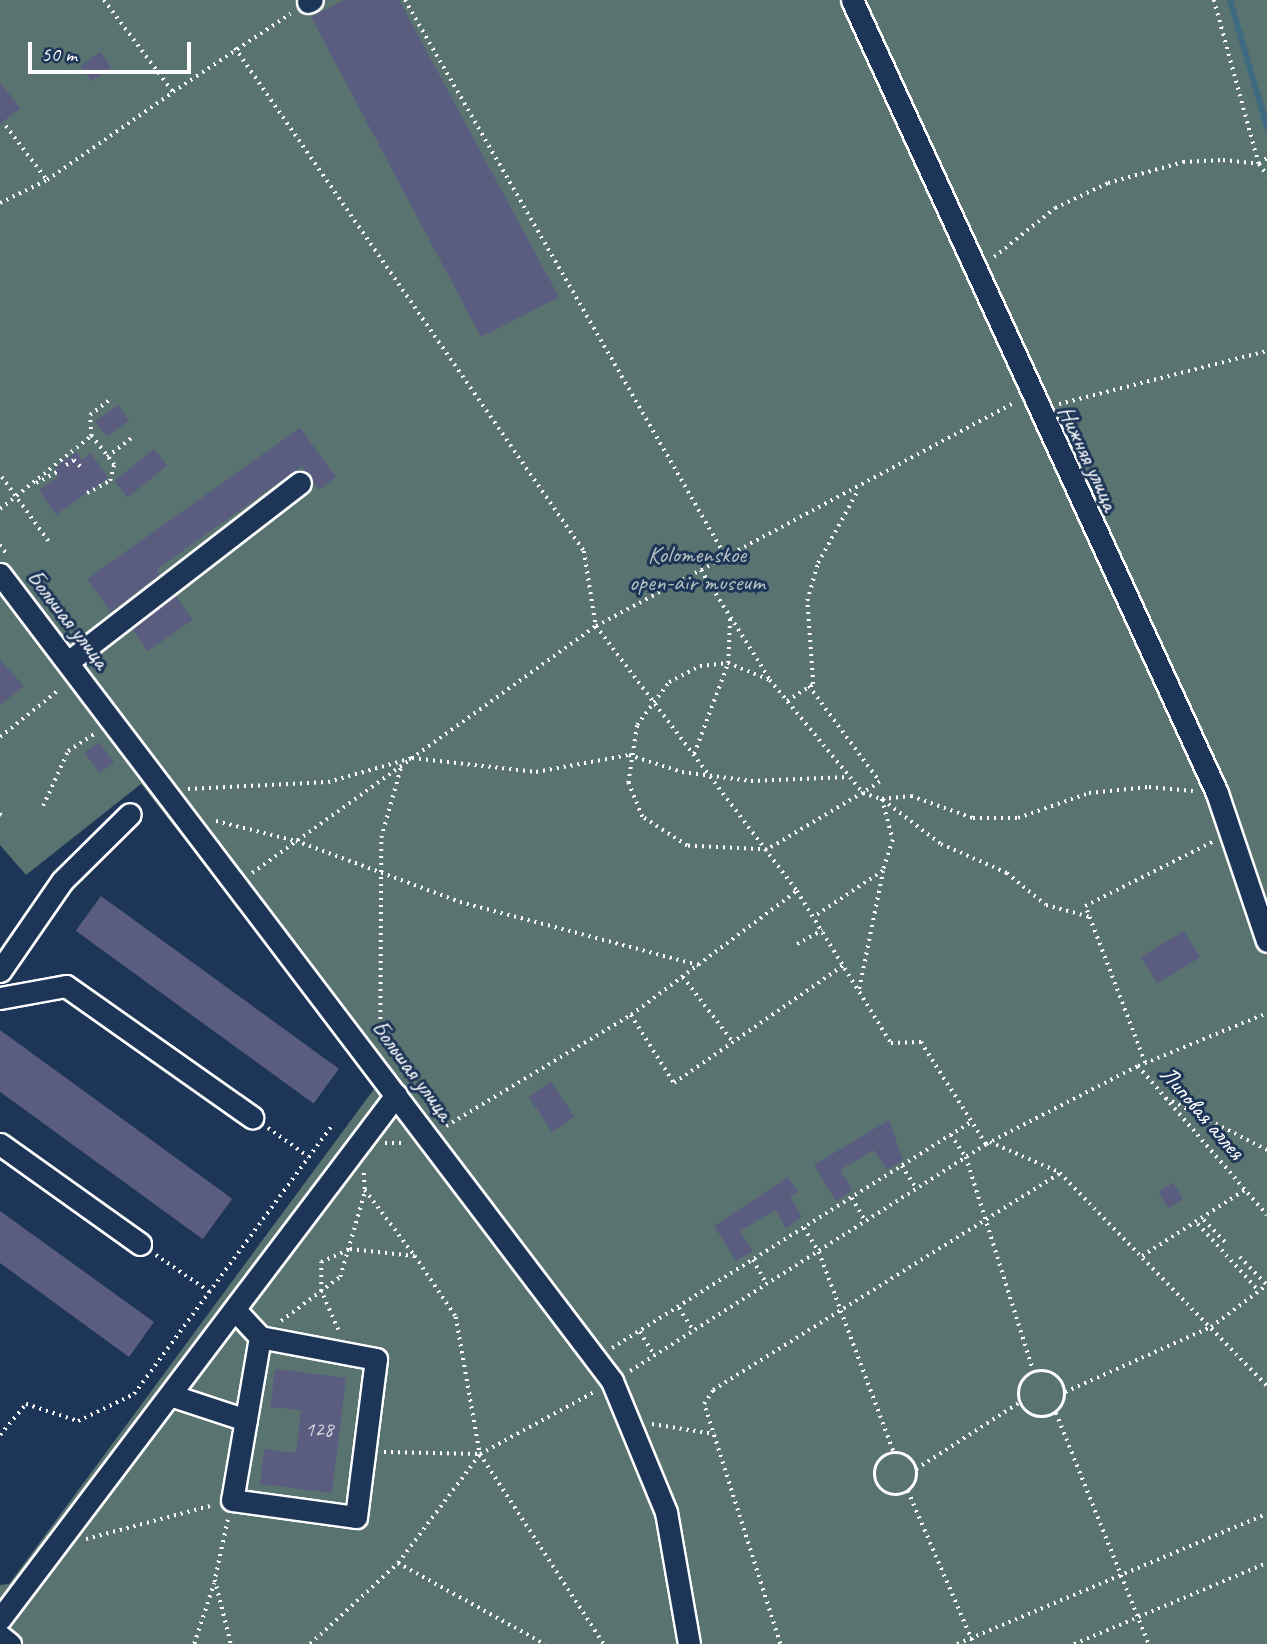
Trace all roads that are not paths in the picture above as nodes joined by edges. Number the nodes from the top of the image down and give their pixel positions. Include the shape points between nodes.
1 (852, 0) edge
2 (300, 483) dead end
3 (0, 574) edge
4 (72, 667) junction
5 (130, 814) dead end
6 (1267, 941) edge
7 (0, 971) edge
8 (0, 998) edge
9 (397, 1095) junction
10 (252, 1117) road end
11 (0, 1144) edge
12 (141, 1244) road end
13 (235, 1310) junction
14 (260, 1337) junction
15 (170, 1395) junction
16 (246, 1420) junction
17 (0, 1619) edge
18 (0, 1636) edge
19 (10, 1644) edge
20 (690, 1644) edge

1 - 6 street, Нижняя улица via 1037,411 1217,793
2 - 4 street
3 - 4 street, Большая улица
4 - 9 street, Большая улица
5 - 7 street via 62,881
8 - 10 street via 66,986
9 - 13 street
9 - 20 street, Большая улица via 612,1381 633,1421 666,1512
11 - 12 street
13 - 14 street
13 - 15 street
14 - 16 street
14 - 16 street via 376,1359 356,1517 232,1500
15 - 16 street
15 - 17 street
18 - 19 street

